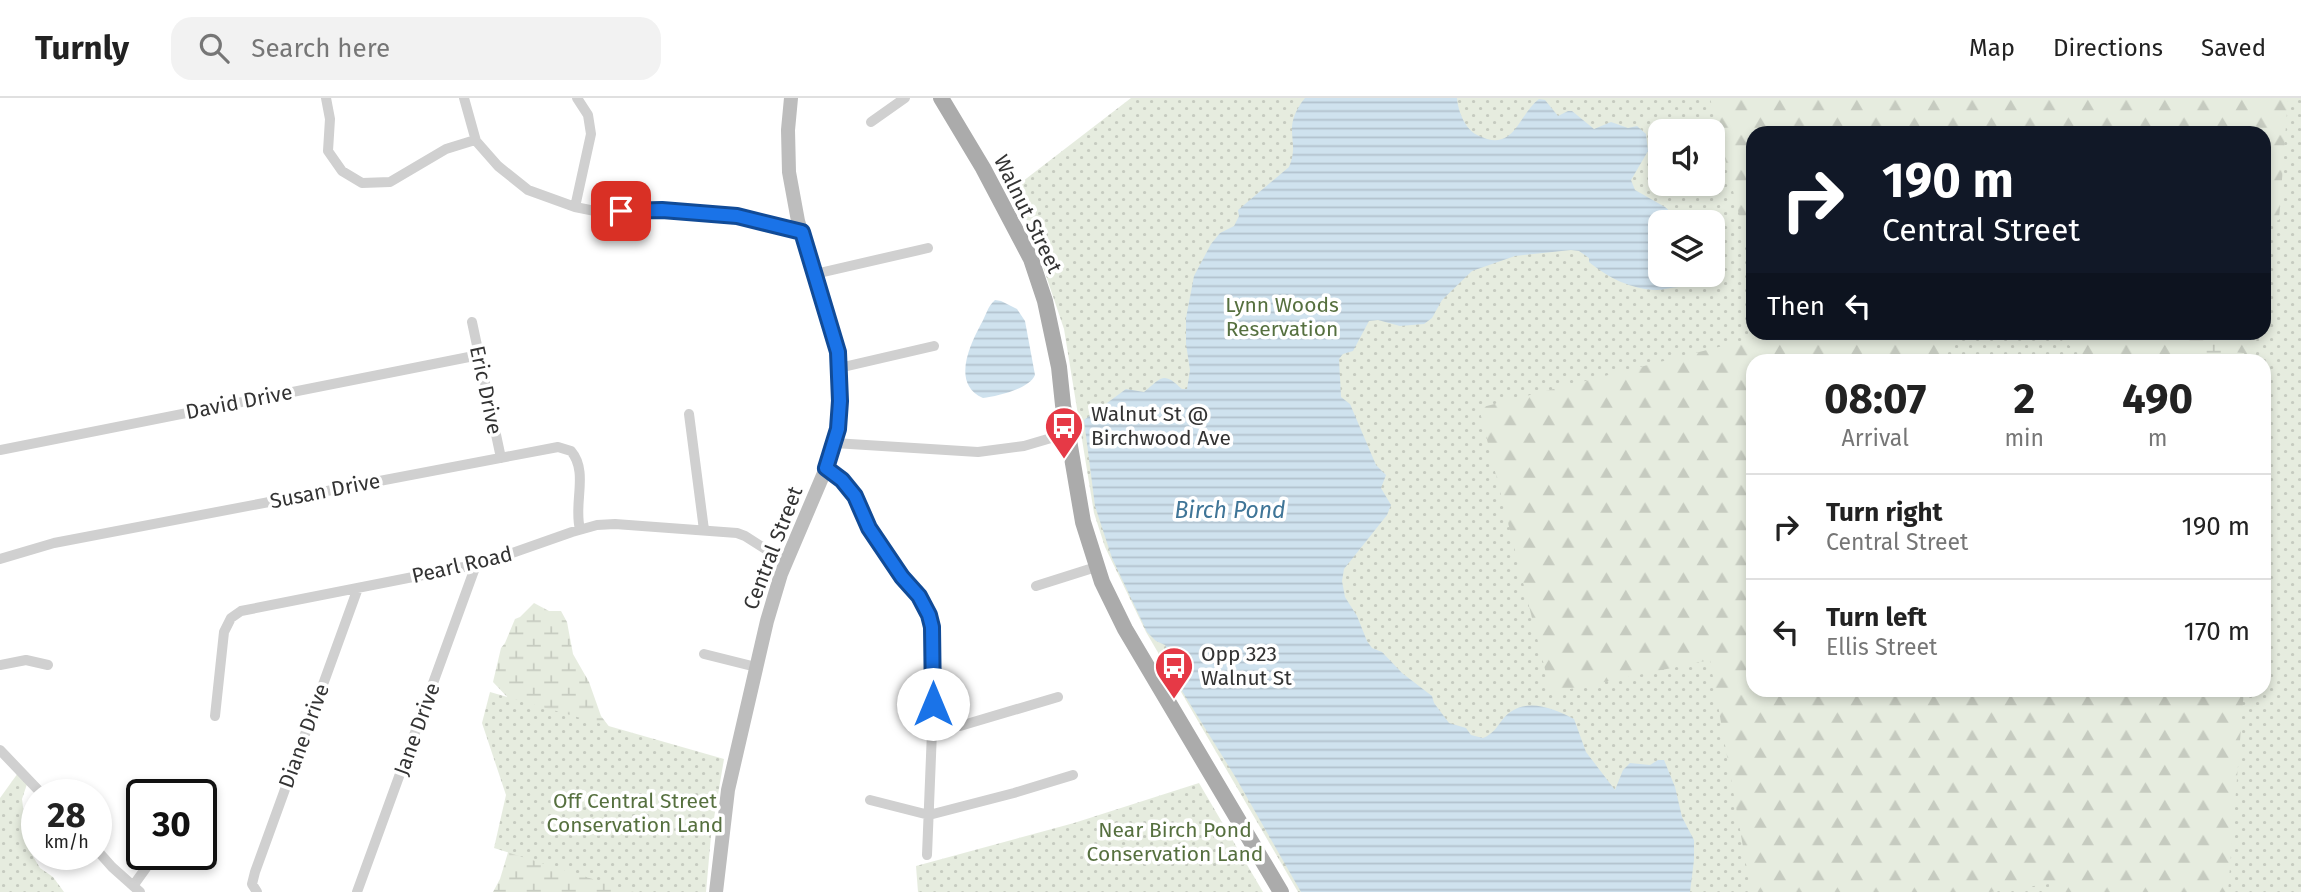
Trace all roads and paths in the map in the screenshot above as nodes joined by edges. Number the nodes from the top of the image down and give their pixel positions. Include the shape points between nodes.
1 (326, 98) edge
2 (464, 98) edge
3 (577, 98) edge
4 (791, 98) edge
5 (905, 98) edge
6 (941, 98) edge
7 (871, 122) dead end
8 (475, 140) junction
9 (575, 206) junction
10 (802, 232) junction
11 (929, 248) dead end
12 (815, 274) junction
13 (472, 322) dead end
14 (934, 346) dead end
15 (479, 355) junction
16 (839, 368) junction
17 (689, 414) dead end
18 (1068, 433) junction
19 (834, 443) junction
20 (0, 450) edge
21 (500, 458) junction
22 (826, 468) junction
23 (580, 529) junction
24 (704, 530) junction
25 (0, 559) edge
26 (786, 562) junction
27 (476, 565) junction
28 (1096, 567) junction
29 (1036, 586) dead end
30 (358, 588) junction
31 (704, 654) dead end
32 (0, 665) edge
33 (48, 665) dead end
34 (755, 667) junction
35 (1058, 697) dead end
36 (215, 716) dead end
37 (932, 727) junction
38 (0, 750) edge
39 (1073, 775) dead end
40 (27, 779) edge
41 (870, 800) dead end
42 (929, 815) junction
43 (928, 855) dead end
44 (112, 865) edge
45 (146, 870) edge
46 (254, 888) edge
47 (136, 889) edge
48 (357, 892) edge
49 (716, 892) edge
50 (1281, 892) edge

1 - 8 street via 328,151 342,172 362,183 390,182 446,149
2 - 8 street
3 - 9 street via 588,115 592,134
4 - 10 street, Central Street via 789,172
5 - 7 street
6 - 18 main road, Walnut Street via 1031,259 1052,329
8 - 9 street via 528,190
9 - 10 street via 600,212 662,210 737,216
10 - 12 street, Central Street
11 - 12 street
12 - 16 street, Central Street
13 - 15 street, Eric Drive
14 - 16 street
15 - 20 street, David Drive
15 - 21 street, Eric Drive
16 - 19 street, Central Street
17 - 24 street
18 - 19 street via 978,452
18 - 28 main road, Walnut Street via 1083,522
19 - 22 street, Central Street
21 - 23 street, Susan Drive via 558,447 571,451 579,467
21 - 25 street, Susan Drive via 54,543
22 - 26 street, Central Street
22 - 37 street via 855,496 869,528 929,615
23 - 24 street, Pearl Road via 615,524
23 - 27 street, Pearl Road
24 - 26 street, Pearl Road via 742,534
26 - 34 street, Central Street
27 - 30 street, Pearl Road
27 - 48 street, Jane Drive
28 - 29 street
28 - 50 main road, Walnut Street via 1125,629
30 - 36 street, Pearl Road via 234,614 224,632
30 - 46 street, Diane Drive via 255,872
31 - 34 street
32 - 33 street via 26,660
34 - 49 street, Central Street via 725,806
35 - 37 street via 960,726
37 - 42 street
38 - 40 street
39 - 42 street
41 - 42 street
42 - 43 street
44 - 47 street
45 - 47 street

